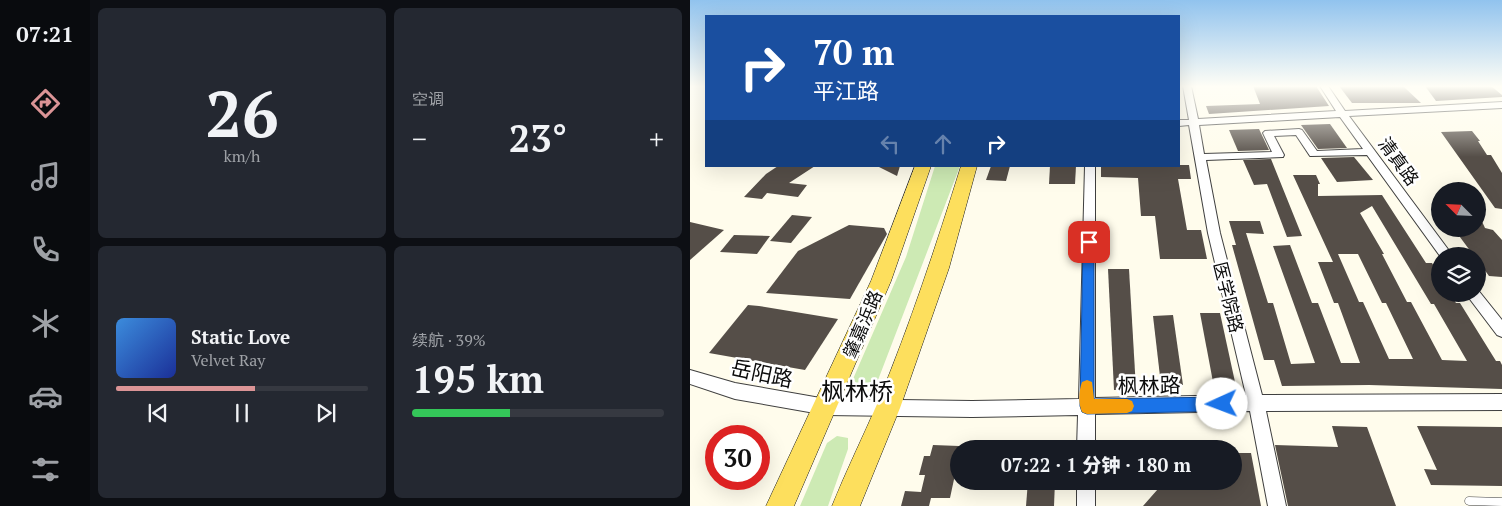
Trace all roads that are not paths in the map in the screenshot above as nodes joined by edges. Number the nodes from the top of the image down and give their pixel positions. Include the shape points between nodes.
1 (1191, 110) edge
2 (1339, 110) edge
3 (1429, 110) edge
4 (1343, 115) junction
5 (1194, 123) junction
6 (1180, 124) edge
7 (1370, 152) junction
8 (1200, 157) junction
9 (923, 167) edge
10 (969, 167) edge
11 (1090, 167) edge
12 (1440, 247) edge
13 (1480, 302) edge
14 (1502, 331) edge
15 (690, 377) edge
16 (1502, 402) edge
17 (1256, 403) junction
18 (1087, 406) junction
19 (826, 407) junction
20 (888, 408) junction
21 (1086, 440) edge
22 (1086, 490) edge
23 (1469, 501) dead end
24 (1501, 503) edge
25 (780, 506) edge
26 (846, 506) edge
27 (1086, 506) edge
28 (1277, 506) edge

1 - 5 street, 医学院路
2 - 4 street, 清真路
3 - 4 street
4 - 5 street
4 - 7 street, 清真路
5 - 6 street
5 - 8 street, 医学院路
7 - 8 street via 1314,154 1299,132 1268,133 1279,155
7 - 12 street, 清真路
8 - 17 street, 医学院路 via 1214,233
9 - 19 main road, 肇嘉浜路 via 881,281
10 - 20 main road via 939,268
11 - 18 street
13 - 14 street
15 - 19 street, 岳阳路 via 735,391
16 - 17 street, 枫林路
17 - 18 street, 枫林路
17 - 28 street, 医学院路
18 - 20 street, 枫林路
18 - 21 street
19 - 20 street, 枫林路
19 - 25 main road, 肇嘉浜路
20 - 26 main road
22 - 27 street
23 - 24 lane

